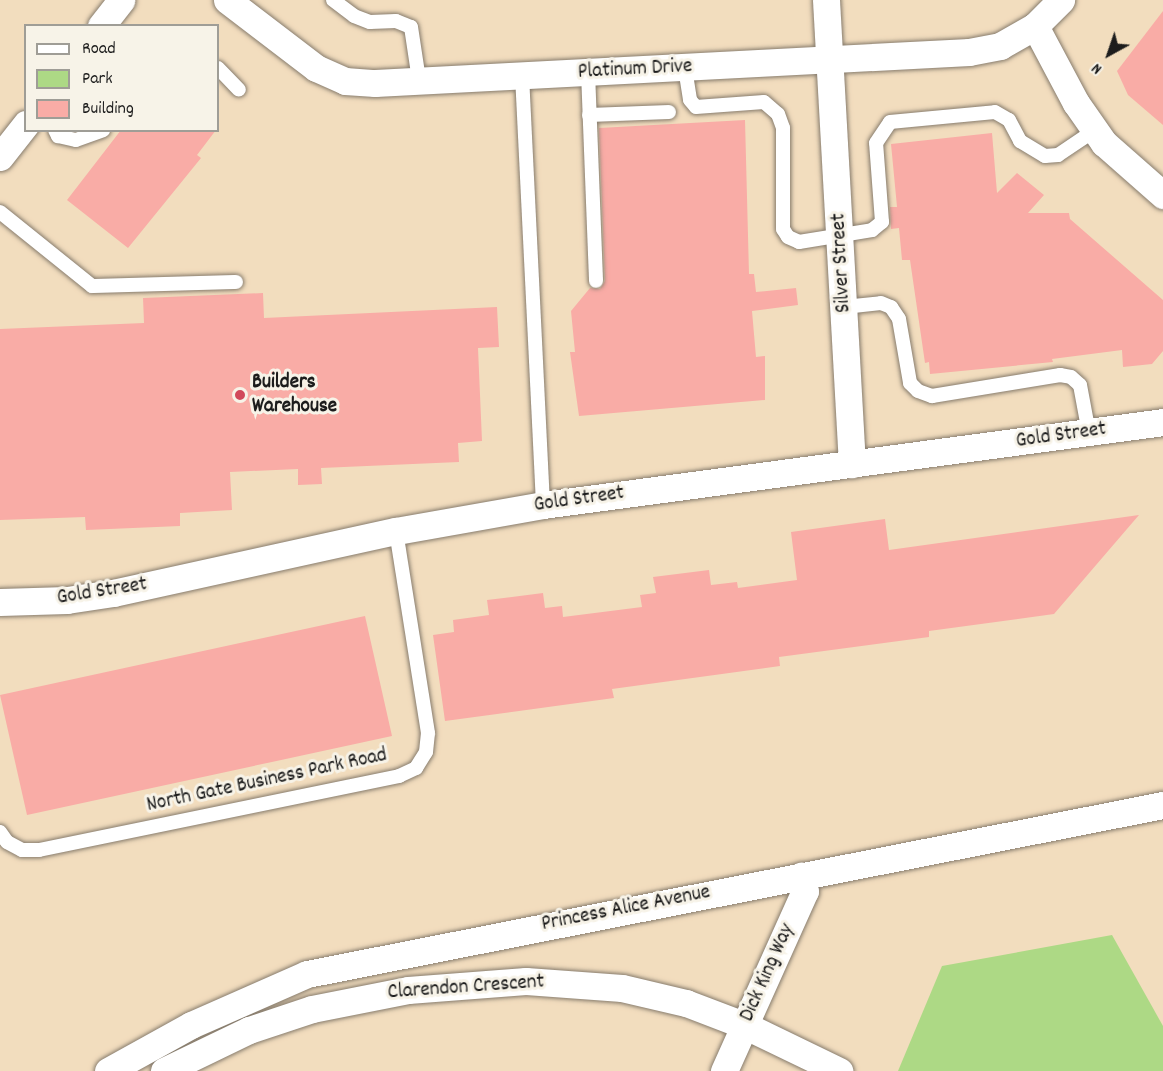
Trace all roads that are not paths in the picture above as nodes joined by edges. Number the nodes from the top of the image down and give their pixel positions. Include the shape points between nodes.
1 (121, 0) edge
2 (227, 0) edge
3 (333, 0) edge
4 (826, 0) edge
5 (1058, 2) edge
6 (103, 24) edge
7 (1035, 26) junction
8 (829, 62) junction
9 (685, 68) junction
10 (219, 69) edge
11 (588, 72) junction
12 (522, 75) junction
13 (419, 80) junction
14 (239, 90) dead end
15 (669, 111) dead end
16 (590, 115) junction
17 (24, 127) edge
18 (1095, 130) junction
19 (57, 132) edge
20 (98, 132) edge
21 (0, 157) edge
22 (1163, 195) edge
23 (0, 212) edge
24 (841, 234) junction
25 (596, 281) dead end
26 (236, 282) dead end
27 (844, 306) junction
28 (1163, 422) edge
29 (1089, 433) junction
30 (852, 464) junction
31 (543, 505) junction
32 (396, 531) junction
33 (0, 602) edge
34 (1163, 805) edge
35 (0, 832) edge
36 (801, 875) junction
37 (455, 942) junction
38 (463, 984) junction
39 (744, 1025) junction
40 (108, 1071) edge
41 (164, 1071) edge
42 (724, 1071) edge
43 (839, 1071) edge

1 - 6 street
2 - 13 street, Platinum Drive via 316,69 345,81
3 - 13 lane via 354,16 370,22 396,21 411,27
4 - 8 street
5 - 7 street, Platinum Drive
7 - 8 street, Platinum Drive via 1000,45 969,52
7 - 18 street
8 - 9 street, Platinum Drive
8 - 24 street, Silver Street
9 - 11 street, Platinum Drive
9 - 24 lane via 690,100 696,107 764,102 778,114 783,128 783,229 788,237 800,242
10 - 14 lane
11 - 12 street, Platinum Drive
11 - 16 lane
12 - 13 street, Platinum Drive
12 - 31 lane
15 - 16 lane
16 - 25 lane
17 - 21 street
18 - 22 street via 1104,143
18 - 24 lane via 1058,154 1045,156 1020,141 1009,120 995,111 890,122 876,143 882,222 872,230
19 - 20 lane via 58,136 76,140
23 - 26 lane via 92,286
24 - 27 street, Silver Street
27 - 29 lane via 881,303 891,307 899,319 910,383 932,396 1060,375 1071,377 1080,386
27 - 30 street, Silver Street
28 - 29 street, Gold Street
29 - 30 street, Gold Street
30 - 31 street, Gold Street
31 - 32 street, Gold Street
32 - 33 street, Gold Street via 113,593 68,600
32 - 35 lane, North Gate Business Park Road via 428,734 426,752 416,768 399,776 39,850 22,850 7,842
34 - 36 street, Princess Alice Avenue
36 - 37 street, Princess Alice Avenue
36 - 39 street, Dick King Way via 805,891
37 - 38 street
37 - 40 street, Princess Alice Avenue via 355,962 273,987 191,1025
38 - 39 street, Clarendon Crescent via 526,981 622,988 686,1003
38 - 41 street, Clarendon Crescent via 408,990 312,1010 249,1030
39 - 42 street, Dick King Way
39 - 43 street, Clarendon Crescent

